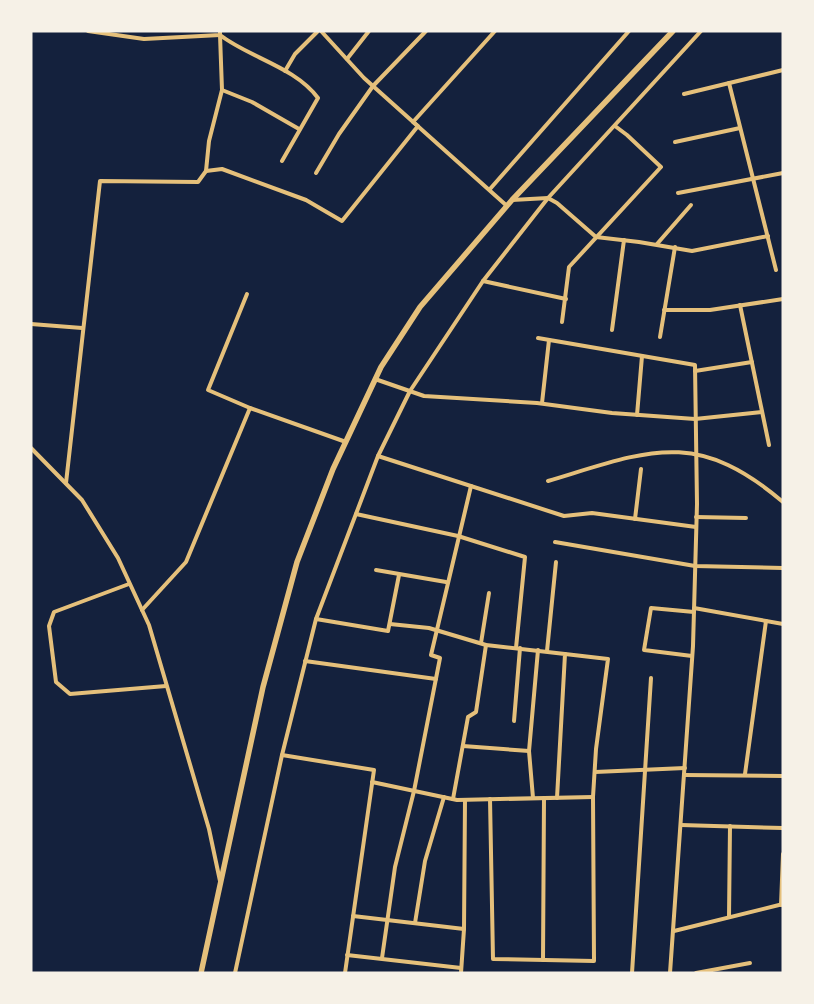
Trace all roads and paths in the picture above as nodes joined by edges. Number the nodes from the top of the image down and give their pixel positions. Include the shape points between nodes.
1 (88, 31) edge
2 (320, 31) edge
3 (369, 31) edge
4 (426, 31) edge
5 (495, 31) edge
6 (629, 31) edge
7 (673, 31) edge
8 (701, 31) edge
9 (220, 33) edge
10 (347, 59) junction
11 (783, 70) edge
12 (284, 71) junction
13 (729, 83) junction
14 (373, 86) junction
15 (222, 90) junction
16 (684, 94) dead end
17 (418, 126) junction
18 (615, 126) junction
19 (740, 128) junction
20 (299, 129) junction
21 (675, 142) dead end
22 (282, 161) dead end
23 (206, 172) junction
24 (783, 173) edge
25 (316, 174) dead end
26 (753, 178) junction
27 (490, 189) junction
28 (678, 193) dead end
29 (548, 198) junction
30 (512, 200) junction
31 (691, 205) dead end
32 (508, 206) junction
33 (768, 236) junction
34 (596, 237) junction
35 (624, 240) junction
36 (657, 244) junction
37 (675, 247) junction
38 (776, 270) dead end
39 (483, 281) junction
40 (247, 294) dead end
41 (566, 299) junction
42 (783, 299) edge
43 (740, 306) junction
44 (664, 310) junction
45 (562, 322) dead end
46 (31, 324) edge
47 (82, 328) junction
48 (612, 330) dead end
49 (660, 337) dead end
50 (538, 338) dead end
51 (549, 340) junction
52 (642, 356) junction
53 (752, 362) junction
54 (695, 371) junction
55 (375, 379) junction
56 (410, 391) junction
57 (542, 403) junction
58 (250, 408) junction
59 (762, 412) junction
60 (637, 415) junction
61 (696, 419) junction
62 (346, 442) junction
63 (769, 445) dead end
64 (31, 448) edge
65 (696, 453) junction
66 (378, 456) junction
67 (641, 469) dead end
68 (548, 481) dead end
69 (66, 483) junction
70 (471, 486) junction
71 (783, 502) edge
72 (356, 514) junction
73 (696, 517) junction
74 (746, 518) dead end
75 (634, 519) junction
76 (696, 527) junction
77 (458, 536) junction
78 (555, 542) dead end
79 (556, 562) dead end
80 (695, 566) junction
81 (783, 568) edge
82 (376, 570) dead end
83 (399, 575) junction
84 (446, 582) junction
85 (129, 584) junction
86 (489, 594) dead end
87 (142, 610) junction
88 (694, 610) junction
89 (316, 619) junction
90 (766, 621) junction
91 (390, 624) junction
92 (783, 624) edge
93 (436, 630) junction
94 (481, 643) junction
95 (486, 645) junction
96 (518, 648) junction
97 (538, 650) junction
98 (547, 651) junction
99 (565, 654) junction
100 (692, 656) junction
101 (306, 661) junction
102 (436, 678) junction
103 (651, 678) dead end
104 (166, 686) junction
105 (514, 721) dead end
106 (463, 746) junction
107 (529, 751) junction
108 (282, 755) junction
109 (685, 768) junction
110 (644, 770) junction
111 (595, 772) junction
112 (745, 774) junction
113 (685, 775) junction
114 (783, 776) edge
115 (372, 782) junction
116 (414, 791) junction
117 (444, 797) junction
118 (593, 797) junction
119 (533, 798) junction
120 (544, 798) junction
121 (557, 798) junction
122 (453, 799) junction
123 (490, 799) junction
124 (465, 800) junction
125 (681, 825) junction
126 (730, 826) junction
127 (783, 828) edge
128 (783, 854) edge
129 (220, 884) junction
130 (782, 904) edge
131 (353, 916) junction
132 (728, 917) junction
133 (386, 920) junction
134 (415, 923) junction
135 (464, 929) junction
136 (674, 931) junction
137 (348, 955) junction
138 (382, 958) junction
139 (543, 960) junction
140 (750, 963) dead end
141 (461, 970) edge
142 (201, 973) edge
143 (235, 973) edge
144 (345, 973) edge
145 (632, 973) edge
146 (670, 973) edge
147 (696, 973) edge

1 - 9 street via 144,39
2 - 10 street
2 - 12 street via 295,54
3 - 10 street
4 - 14 street
5 - 17 street via 414,122
6 - 27 street
7 - 30 main road
8 - 18 street
9 - 12 street via 231,44
9 - 15 street
10 - 14 street
11 - 13 street
12 - 20 street via 312,90 318,98
13 - 16 street
13 - 19 street
14 - 17 street
14 - 25 street
15 - 20 street via 252,102
15 - 23 street via 209,141
17 - 23 street via 342,221 306,200 222,169
17 - 27 street
18 - 29 street
18 - 34 street via 661,167
19 - 21 street
19 - 26 street
20 - 22 street
23 - 47 street via 198,182 100,181
24 - 26 street
26 - 28 street
26 - 33 street
27 - 32 street
29 - 30 street
29 - 34 street
29 - 39 street
30 - 32 main road
31 - 36 street
32 - 55 main road via 420,306
33 - 37 street via 692,251
33 - 38 street
34 - 35 street
34 - 41 street via 569,267
35 - 36 street
35 - 48 street
36 - 37 street
37 - 44 street
39 - 41 street
39 - 56 street
40 - 58 street via 208,390
41 - 45 street
42 - 43 street
43 - 44 street
43 - 53 street
44 - 49 street
46 - 47 street
47 - 69 street
50 - 51 street
51 - 52 street
51 - 57 street
52 - 54 street via 695,365
52 - 60 street
53 - 54 street
53 - 59 street
54 - 61 street
55 - 56 street
55 - 62 main road
56 - 57 street via 424,396
56 - 66 street
57 - 60 street
58 - 62 street
58 - 87 street via 186,562
59 - 61 street
59 - 63 street
60 - 61 street
61 - 65 street
62 - 129 main road via 297,562 263,687
64 - 69 street
65 - 68 street via 639,454
65 - 71 street via 733,466
65 - 73 street
66 - 70 street
66 - 72 street
67 - 75 street
69 - 85 street via 82,500 118,558
70 - 75 street via 564,516 592,513
70 - 77 street
72 - 77 street
72 - 89 street
73 - 74 street
73 - 76 street
75 - 76 street
76 - 80 street
77 - 84 street
77 - 96 street via 525,557
78 - 80 street
79 - 98 street
80 - 81 street
80 - 88 street
82 - 83 street
83 - 84 street
83 - 91 street
84 - 93 street
85 - 87 street
85 - 104 street via 54,612 49,626 56,682 70,694
86 - 94 street
87 - 104 street
88 - 90 street
88 - 100 street
88 - 100 street via 651,608 644,650
89 - 91 street via 388,631
89 - 101 street
90 - 92 street
90 - 112 street
91 - 93 street
93 - 94 street
93 - 102 street via 431,655 440,658
94 - 95 street
95 - 96 street
95 - 106 street via 476,712 468,717
96 - 97 street
96 - 105 street
97 - 98 street
97 - 107 street
98 - 99 street
99 - 111 street via 608,659
99 - 121 street
100 - 109 street
101 - 102 street
101 - 108 street
102 - 116 street
103 - 110 street
104 - 129 street via 210,829
106 - 107 street
106 - 122 street
107 - 119 street
108 - 115 street via 374,770
108 - 143 street
109 - 110 street
109 - 113 street
110 - 111 street
110 - 145 street
111 - 118 street
112 - 113 street
112 - 114 street
113 - 125 street
115 - 116 street
115 - 131 street
116 - 117 street
116 - 133 street
117 - 122 street
117 - 134 street via 425,861
118 - 121 street
118 - 139 street via 594,961
119 - 120 street
119 - 123 street
120 - 121 street
120 - 139 street
122 - 124 street
123 - 124 street
123 - 139 street via 493,959
124 - 135 street
125 - 126 street
125 - 136 street
126 - 127 street
126 - 132 street
128 - 130 street
129 - 142 main road
130 - 132 street
131 - 133 street
131 - 137 street
132 - 136 street
133 - 134 street
133 - 138 street
134 - 135 street
135 - 141 street
136 - 146 street
137 - 138 street
137 - 144 street
138 - 141 street
140 - 147 street

